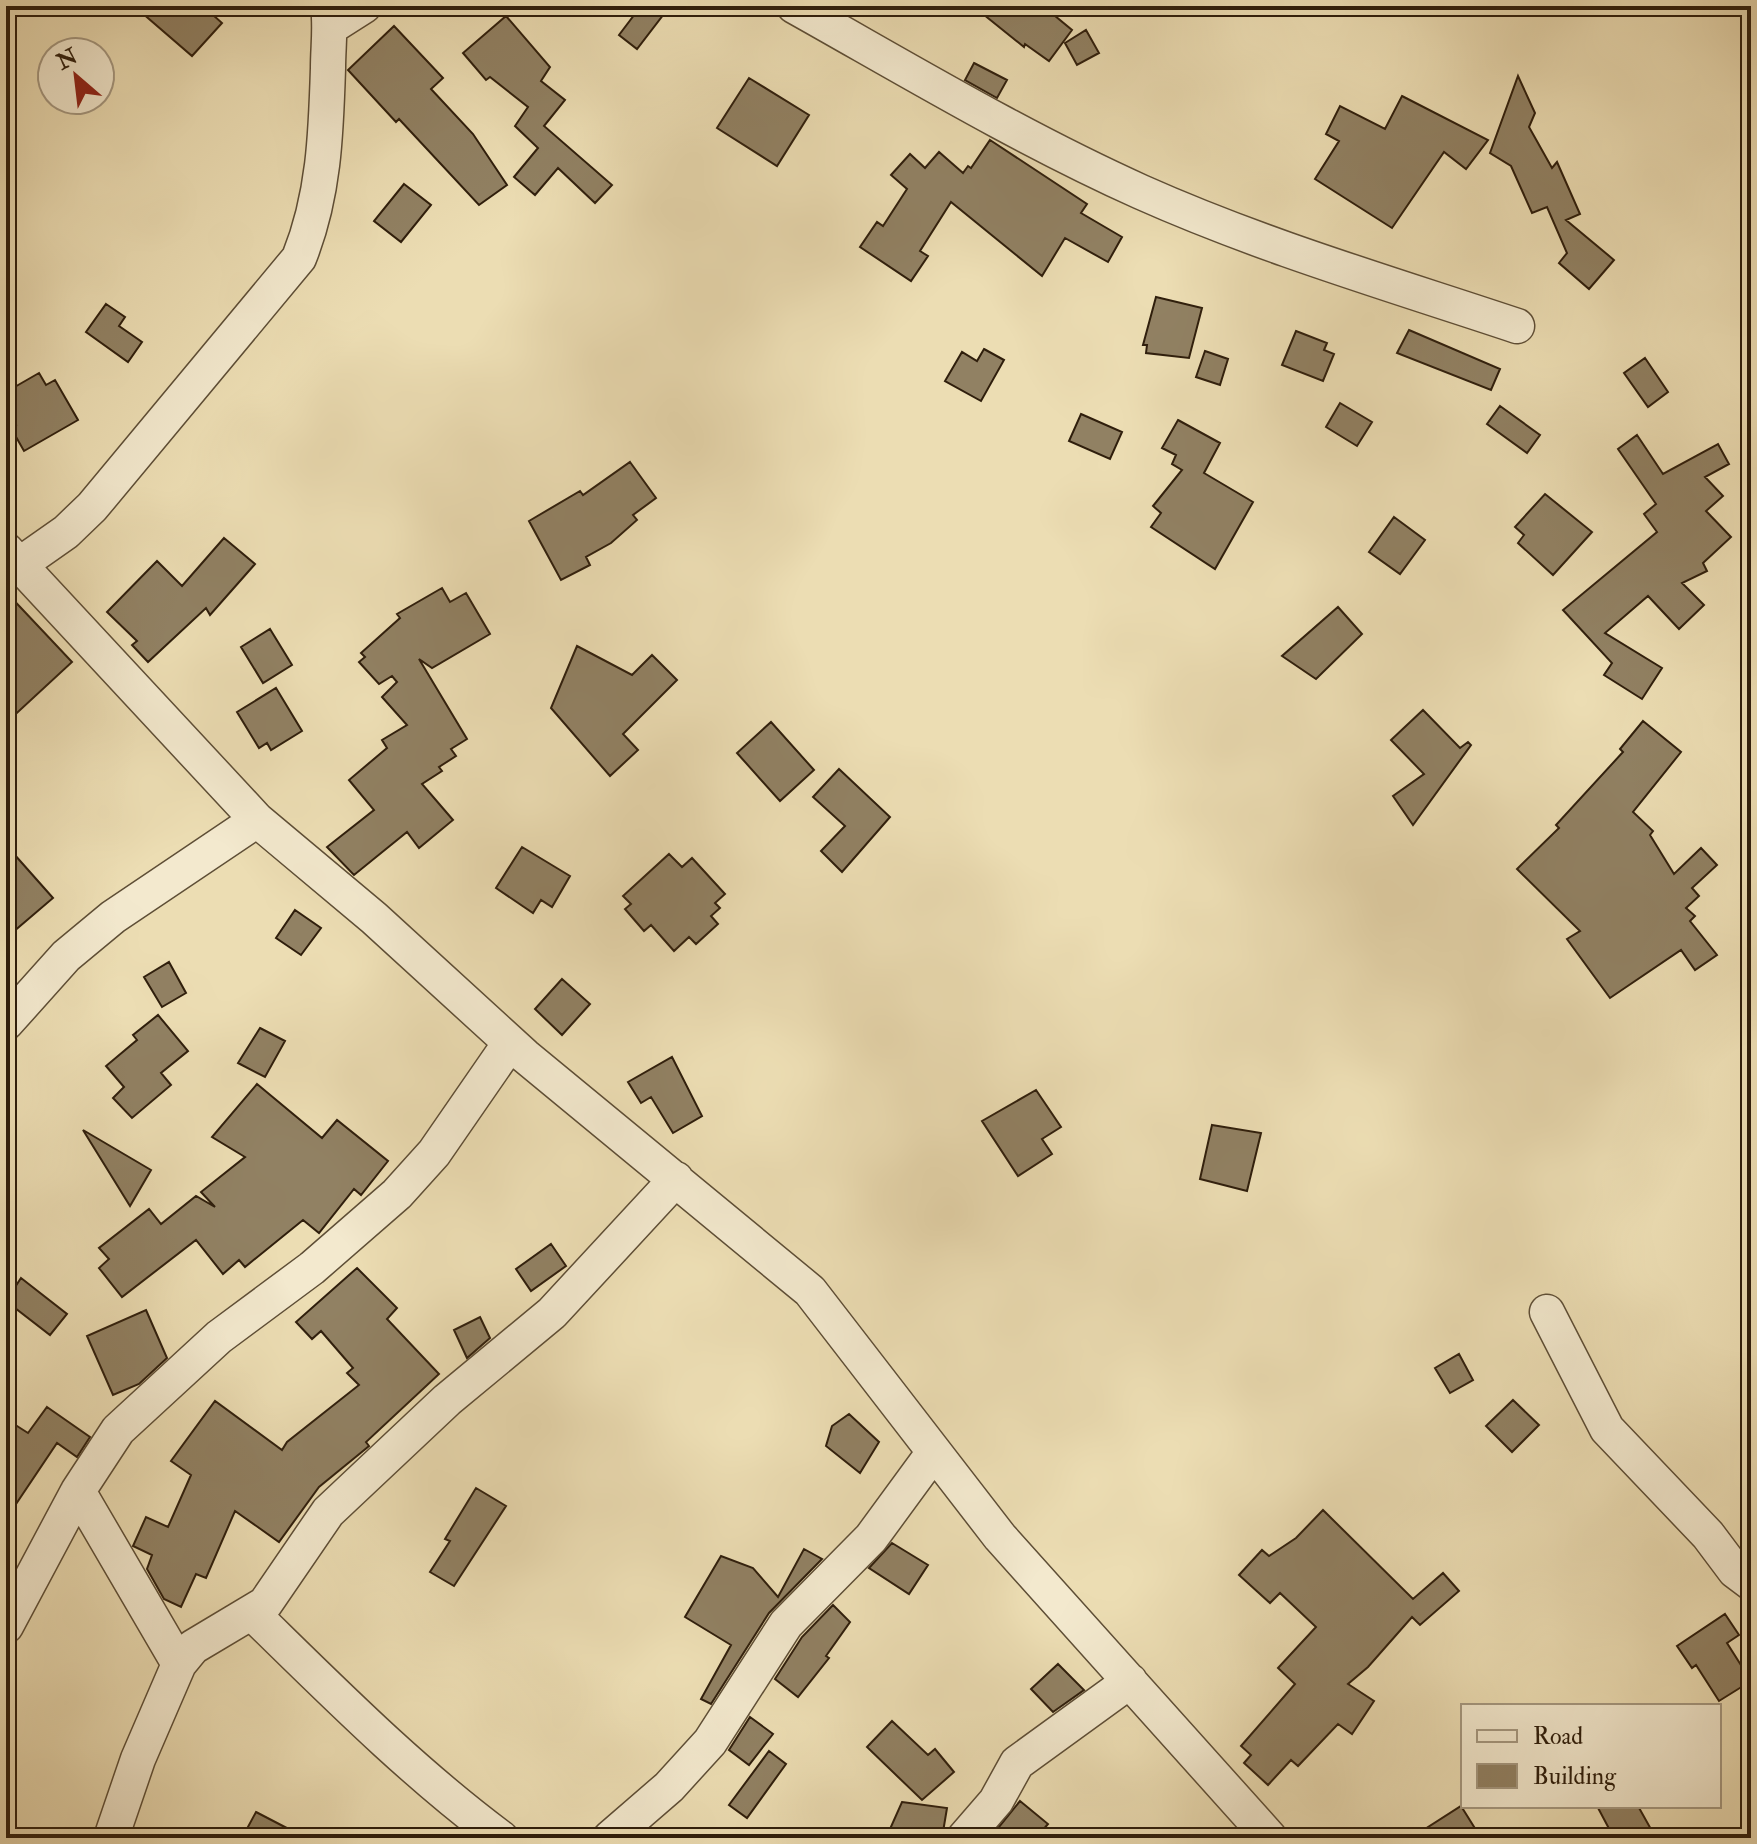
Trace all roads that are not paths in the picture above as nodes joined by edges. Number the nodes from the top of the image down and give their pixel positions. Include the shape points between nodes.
1 (364, 6) edge
2 (794, 6) edge
3 (329, 16) edge
4 (1517, 326) dead end
5 (12, 557) edge
6 (257, 820) junction
7 (6, 1023) edge
8 (510, 1043) junction
9 (676, 1179) junction
10 (1547, 1312) dead end
11 (934, 1452) junction
12 (78, 1491) junction
13 (1751, 1583) edge
14 (252, 1613) junction
15 (9, 1615) edge
16 (179, 1664) junction
17 (1130, 1681) junction
18 (111, 1838) edge
19 (501, 1838) edge
20 (610, 1838) edge
21 (964, 1838) edge
22 (1270, 1838) edge

1 - 3 street
2 - 4 street via 1017,130 1144,193 1329,264
3 - 5 street via 321,182 299,258 92,507 66,532
5 - 6 street
6 - 7 street via 113,917 66,956
6 - 8 street
8 - 9 street
8 - 12 street via 434,1153 397,1194 312,1268 219,1337 118,1430
9 - 11 street via 810,1291
9 - 14 street via 552,1313 447,1400 328,1512 274,1594
10 - 13 street via 1612,1436
11 - 17 street via 1000,1537
11 - 20 street via 871,1538 786,1624 710,1742 669,1787
12 - 15 street
12 - 16 street
14 - 16 street via 193,1647
14 - 19 street via 375,1733
16 - 18 street
17 - 21 street via 1017,1763 996,1801
17 - 22 street

